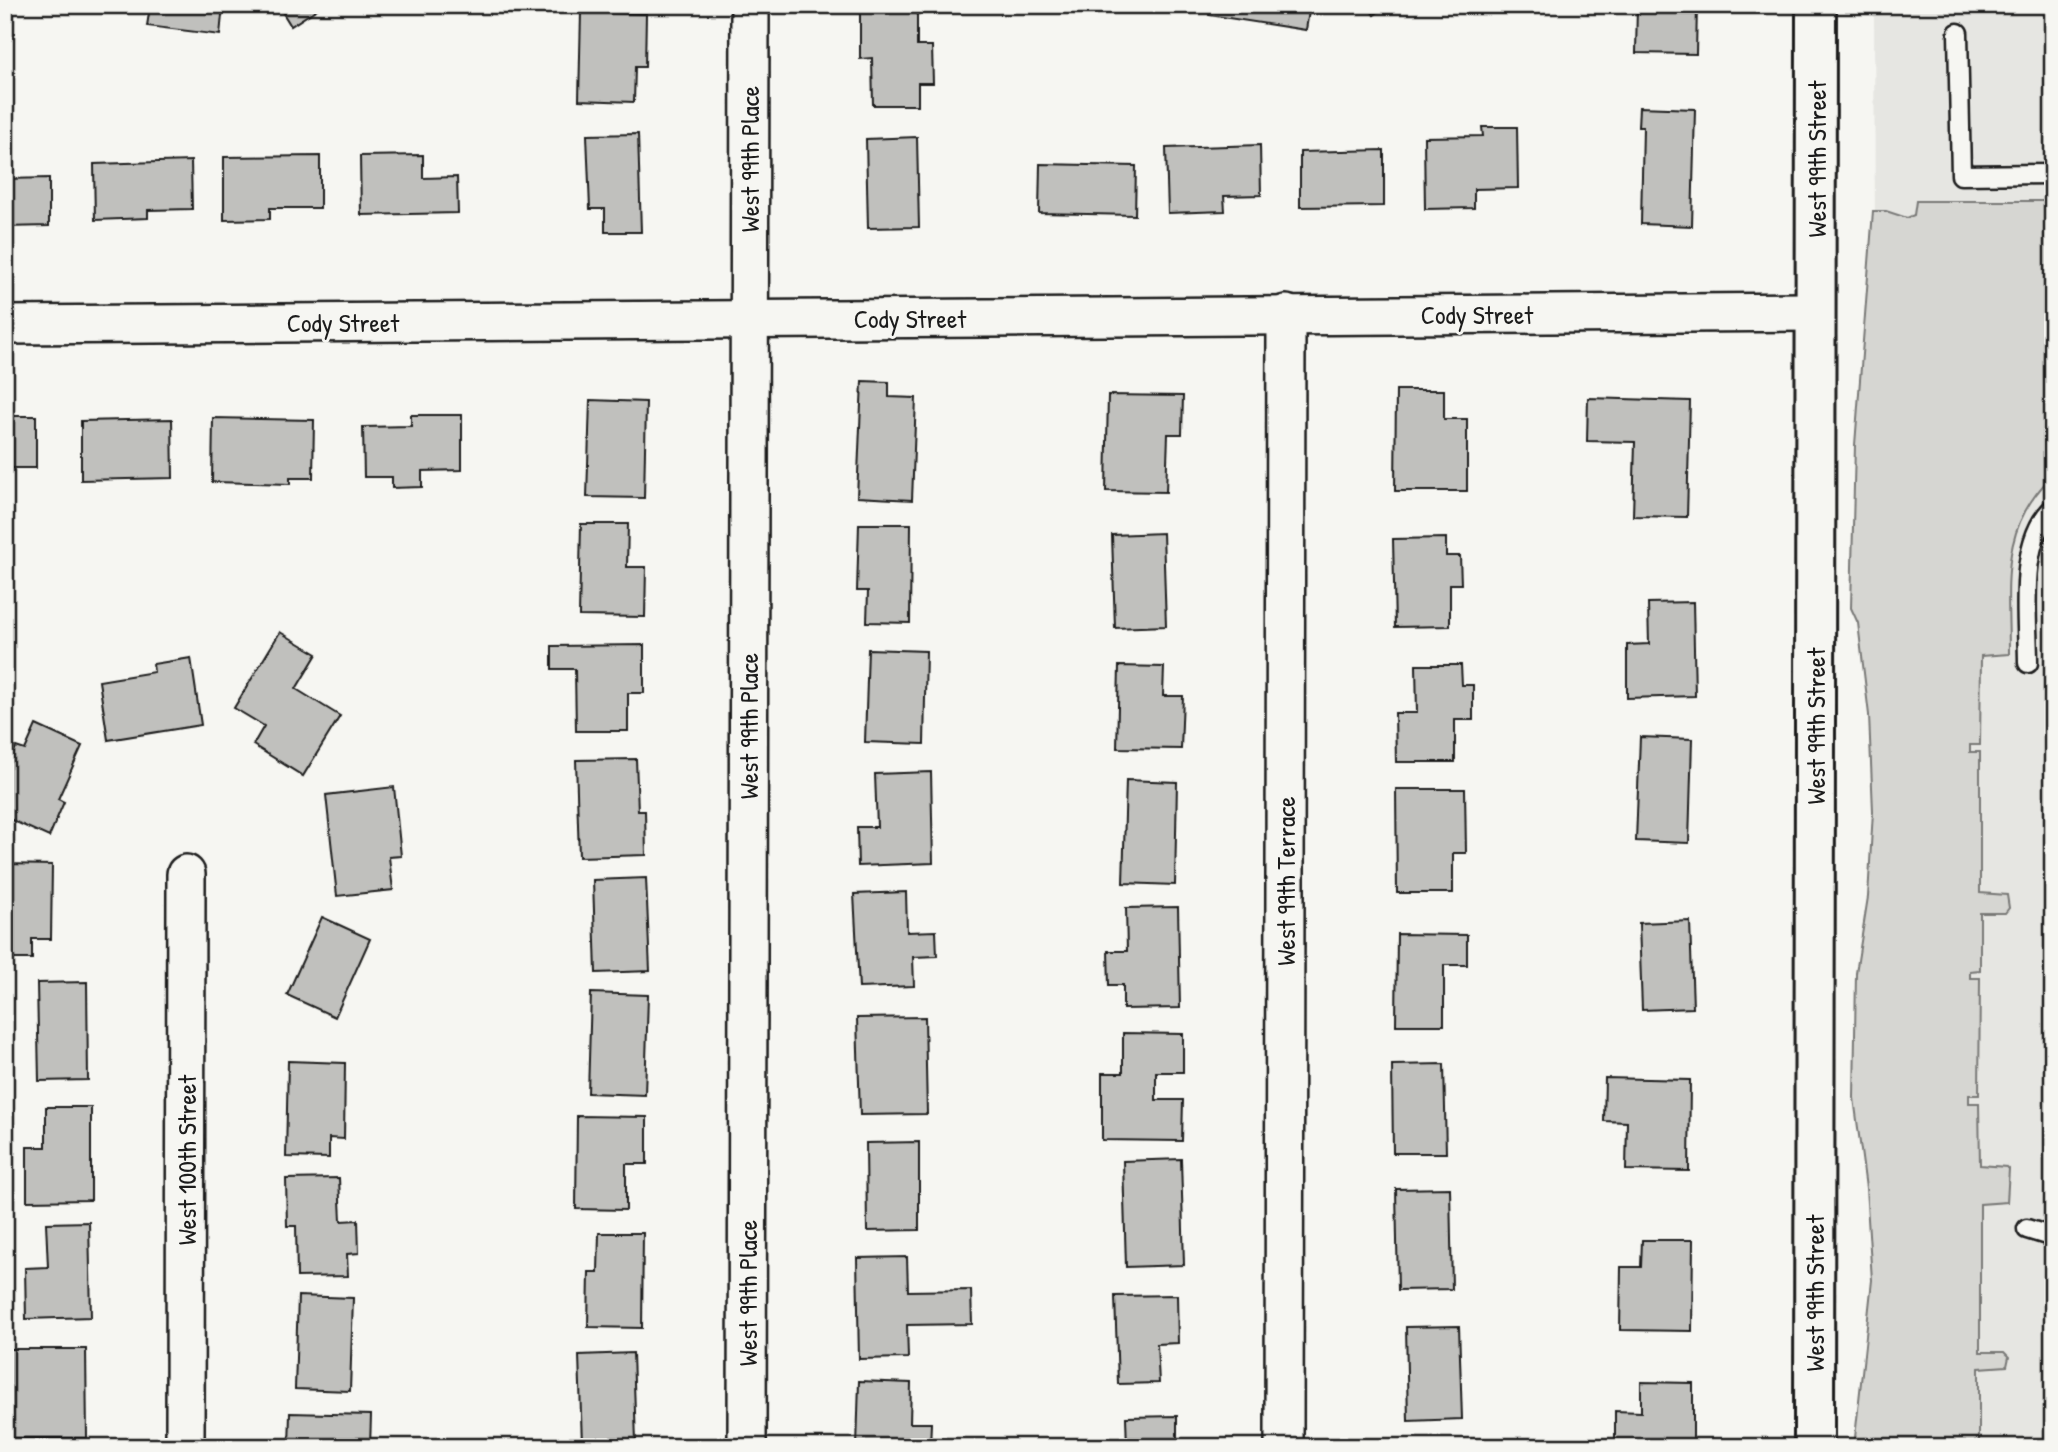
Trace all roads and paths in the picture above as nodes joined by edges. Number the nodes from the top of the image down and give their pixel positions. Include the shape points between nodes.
1 (750, 5) edge
2 (1816, 5) edge
3 (1958, 33) dead end
4 (2053, 174) edge
5 (1815, 312) junction
6 (1286, 314) junction
7 (749, 319) junction
8 (5, 324) edge
9 (2053, 508) edge
10 (2028, 663) dead end
11 (186, 874) dead end
12 (2027, 1229) dead end
13 (2053, 1237) edge
14 (185, 1447) edge
15 (747, 1447) edge
16 (1284, 1447) edge
17 (1814, 1447) edge

1 - 7 street, West 99th Place
2 - 5 street, West 99th Street
3 - 4 lane via 1961,175
5 - 6 street, Cody Street
5 - 17 street, West 99th Street
6 - 7 street, Cody Street
6 - 16 street, West 99th Terrace
7 - 8 street, Cody Street
7 - 15 street, West 99th Place
9 - 10 lane via 2042,519 2029,550
11 - 14 street, West 100th Street
12 - 13 lane

